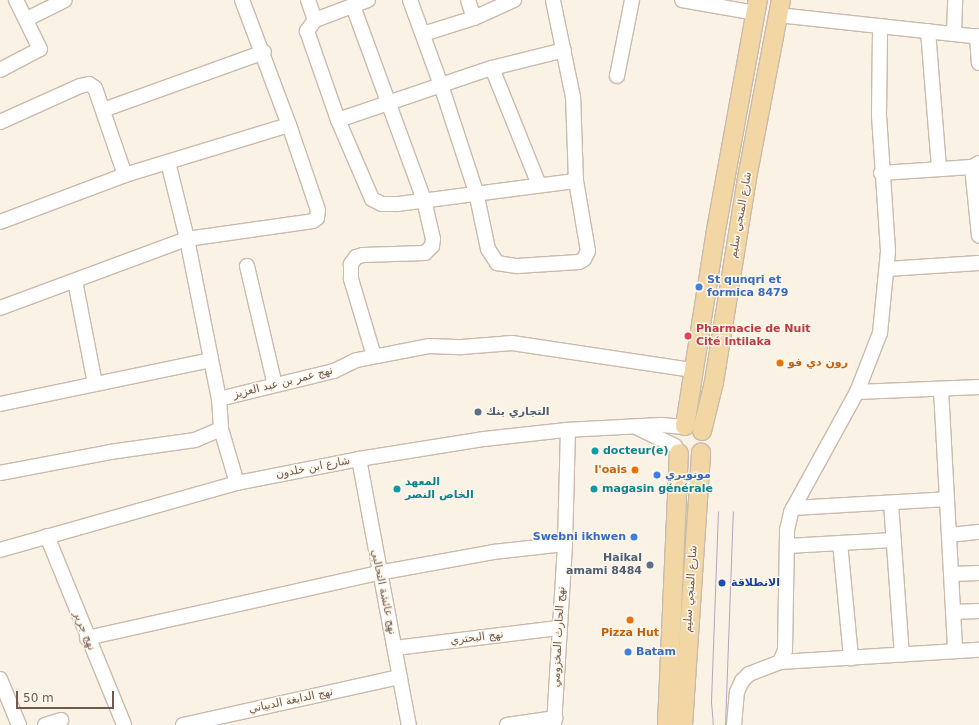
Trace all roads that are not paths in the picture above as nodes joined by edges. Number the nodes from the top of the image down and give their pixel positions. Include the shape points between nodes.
1 (16, 0) edge
2 (65, 0) edge
3 (242, 0) edge
4 (308, 0) edge
5 (368, 0) edge
6 (410, 0) edge
7 (468, 0) edge
8 (514, 0) edge
9 (553, 0) edge
10 (632, 0) edge
11 (682, 0) edge
12 (955, 0) edge
13 (353, 6) junction
14 (757, 6) edge
15 (779, 7) edge
16 (474, 18) junction
17 (27, 19) junction
18 (315, 20) junction
19 (880, 26) junction
20 (928, 31) junction
21 (423, 34) junction
22 (954, 34) junction
23 (978, 37) edge
24 (564, 50) junction
25 (264, 52) junction
26 (979, 63) edge
27 (492, 68) junction
28 (0, 70) edge
29 (617, 76) dead end
30 (441, 85) junction
31 (390, 101) junction
32 (103, 110) junction
33 (338, 120) junction
34 (0, 122) edge
35 (289, 125) junction
36 (168, 162) junction
37 (976, 165) edge
38 (939, 169) junction
39 (881, 173) junction
40 (125, 175) junction
41 (576, 181) junction
42 (539, 185) junction
43 (476, 192) junction
44 (424, 200) junction
45 (978, 213) edge
46 (0, 222) edge
47 (979, 236) edge
48 (187, 239) junction
49 (979, 263) edge
50 (247, 266) dead end
51 (887, 269) junction
52 (75, 281) junction
53 (0, 308) edge
54 (374, 356) junction
55 (210, 360) junction
56 (693, 370) junction
57 (95, 384) junction
58 (275, 385) junction
59 (979, 387) edge
60 (941, 389) junction
61 (857, 392) junction
62 (219, 399) junction
63 (0, 404) edge
64 (634, 426) junction
65 (684, 426) junction
66 (221, 430) junction
67 (568, 430) junction
68 (702, 431) junction
69 (677, 450) junction
70 (701, 453) junction
71 (359, 460) junction
72 (1, 469) edge
73 (237, 483) junction
74 (947, 500) junction
75 (891, 503) junction
76 (793, 508) junction
77 (979, 532) edge
78 (949, 535) junction
79 (47, 536) junction
80 (894, 540) junction
81 (840, 543) junction
82 (565, 544) junction
83 (787, 546) junction
84 (0, 550) edge
85 (378, 573) junction
86 (979, 573) edge
87 (951, 574) junction
88 (953, 612) junction
89 (979, 612) edge
90 (558, 628) junction
91 (87, 638) junction
92 (395, 648) junction
93 (979, 650) edge
94 (955, 652) junction
95 (902, 655) junction
96 (851, 658) junction
97 (780, 662) junction
98 (400, 677) junction
99 (0, 679) edge
100 (61, 720) dead end
101 (555, 722) edge
102 (19, 725) edge
103 (45, 725) edge
104 (124, 725) edge
105 (183, 725) edge
106 (409, 725) edge
107 (507, 725) edge
108 (667, 725) edge
109 (683, 725) edge
110 (734, 725) edge

1 - 17 street
2 - 17 street
3 - 25 street
4 - 18 street
5 - 13 street
6 - 21 street
7 - 16 street
8 - 16 street
9 - 24 street
10 - 29 street
11 - 14 street
12 - 22 street
13 - 18 street
13 - 31 street
14 - 56 main road, شارع المنجي سليم
15 - 19 street
15 - 68 main road, شارع المنجي سليم via 729,280 714,382
16 - 21 street
17 - 28 street via 40,44 39,51
18 - 33 street via 307,28 307,35
19 - 20 street
19 - 39 street
20 - 22 street
20 - 38 street
21 - 30 street
22 - 23 street
23 - 26 street
24 - 27 street
24 - 41 street via 573,97
25 - 32 street
25 - 35 street
27 - 30 street
27 - 42 street
30 - 31 street
30 - 43 street
31 - 33 street
31 - 44 street
32 - 34 street via 95,88 84,84
32 - 40 street
33 - 44 street via 372,199 382,204
35 - 36 street
35 - 48 street via 318,210 317,218 313,221
36 - 40 street
36 - 48 street
37 - 38 street
37 - 45 street
38 - 39 street
39 - 51 street
40 - 46 street
41 - 42 street
41 - 43 street via 588,251 579,262 517,266 498,263 488,249
42 - 43 street
43 - 44 street
44 - 54 street via 433,239 430,250 425,253 363,255 356,257 351,264 351,279
45 - 47 street
48 - 52 street
48 - 55 street
49 - 51 street
50 - 58 street
51 - 61 street via 880,333
52 - 53 street
52 - 57 street
54 - 56 street, نهج عمر بن عبد العزيز via 429,346 462,347 512,343
54 - 58 street, نهج عمر بن عبد العزيز via 350,362 334,371
55 - 57 street
55 - 62 street
56 - 65 main road, شارع المنجي سليم
57 - 63 street
58 - 62 street, نهج عمر بن عبد العزيز
59 - 60 street
60 - 61 street
60 - 74 street
61 - 76 street
62 - 66 street
64 - 65 street
64 - 67 street, شارع ابن خلدون
64 - 69 street
65 - 68 main road via 695,426
65 - 69 main road via 674,439
66 - 72 street via 195,440
66 - 73 street
67 - 71 street, شارع ابن خلدون via 484,439
67 - 82 street, نهج الحارث المخزومي
68 - 70 main road via 706,442
69 - 70 main road via 690,457
69 - 108 main road, شارع المنجي سليم
70 - 109 main road, شارع المنجي سليم
71 - 73 street, شارع ابن خلدون
71 - 85 street, نهج عائشة التحالبي
73 - 79 street, شارع ابن خلدون
74 - 75 street
74 - 78 street
75 - 76 street
75 - 80 street
76 - 83 street via 787,530
77 - 78 street
78 - 87 street
79 - 84 street, شارع ابن خلدون
79 - 91 street, نهج جرير
80 - 81 street
80 - 95 street
81 - 83 street
81 - 96 street
82 - 85 street via 494,552
82 - 90 street, نهج الحارث المخزومي
83 - 97 street via 787,635
85 - 91 street
85 - 92 street, نهج عائشة التحالبي
86 - 87 street
87 - 88 street
88 - 89 street
88 - 94 street
90 - 92 street, نهج البحتري
90 - 101 street, نهج الحارث المخزومي
91 - 104 street, نهج جرير
92 - 98 street, نهج عائشة التحالبي
93 - 94 street
94 - 95 street
95 - 96 street
96 - 97 street
97 - 110 street via 749,674 742,681 737,692
98 - 105 street, نهج الدابغة الدبياني
98 - 106 street, نهج عائشة التحالبي
99 - 102 street
100 - 103 street
101 - 107 street

